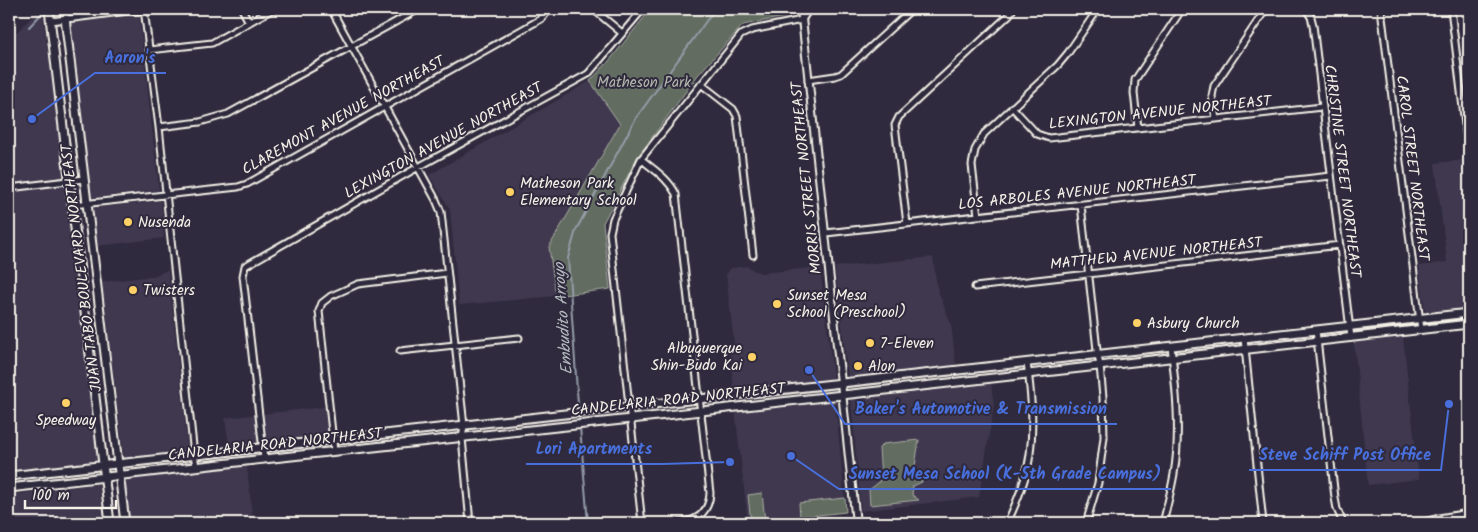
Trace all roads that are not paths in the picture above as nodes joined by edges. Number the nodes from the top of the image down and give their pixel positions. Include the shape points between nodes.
1 (49, 9) edge
2 (64, 9) edge
3 (144, 9) edge
4 (242, 9) edge
5 (273, 9) edge
6 (331, 9) edge
7 (419, 9) edge
8 (550, 9) edge
9 (593, 9) edge
10 (643, 9) edge
11 (801, 9) edge
12 (809, 9) edge
13 (912, 9) edge
14 (1013, 9) edge
15 (1098, 9) edge
16 (1182, 9) edge
17 (1266, 9) edge
18 (1306, 9) edge
19 (1381, 9) edge
20 (1451, 9) edge
21 (65, 20) junction
22 (802, 20) junction
23 (51, 21) junction
24 (249, 22) junction
25 (622, 33) junction
26 (351, 46) junction
27 (149, 50) junction
28 (808, 80) junction
29 (701, 84) junction
30 (385, 107) junction
31 (1012, 107) junction
32 (1322, 107) junction
33 (1216, 119) junction
34 (159, 127) junction
35 (1138, 128) junction
36 (1469, 158) edge
37 (641, 160) junction
38 (418, 167) junction
39 (1331, 176) junction
40 (84, 180) junction
41 (70, 181) junction
42 (9, 188) edge
43 (166, 195) junction
44 (86, 204) junction
45 (73, 205) junction
46 (1081, 205) junction
47 (978, 216) junction
48 (907, 224) junction
49 (826, 234) junction
50 (1340, 245) junction
51 (753, 255) dead end
52 (447, 273) junction
53 (1088, 273) junction
54 (975, 287) dead end
55 (1469, 313) edge
56 (1420, 318) junction
57 (1469, 324) edge
58 (1350, 326) junction
59 (1316, 330) junction
60 (1420, 330) junction
61 (519, 338) dead end
62 (1244, 338) junction
63 (1351, 338) junction
64 (1318, 342) junction
65 (456, 345) junction
66 (1171, 346) junction
67 (1245, 350) junction
68 (400, 351) dead end
69 (1098, 355) junction
70 (1172, 358) junction
71 (1027, 362) junction
72 (1100, 366) junction
73 (1028, 374) junction
74 (841, 383) junction
75 (843, 395) junction
76 (698, 399) junction
77 (630, 407) junction
78 (701, 411) junction
79 (631, 419) junction
80 (464, 426) junction
81 (462, 438) junction
82 (333, 439) junction
83 (263, 448) junction
84 (334, 451) junction
85 (194, 455) junction
86 (264, 458) junction
87 (119, 464) junction
88 (104, 466) junction
89 (196, 466) junction
90 (9, 476) edge
91 (120, 476) junction
92 (105, 477) junction
93 (9, 488) edge
94 (1469, 513) edge
95 (110, 523) edge
96 (125, 523) edge
97 (470, 523) edge
98 (642, 523) edge
99 (677, 523) edge
100 (856, 523) edge
101 (1007, 523) edge
102 (1086, 523) edge
103 (1163, 523) edge
104 (1263, 523) edge
105 (1343, 523) edge
106 (1420, 523) edge

1 - 23 main road, JUAN TABO BOULEVARD NORTHEAST
2 - 21 main road, JUAN TABO BOULEVARD NORTHEAST
3 - 21 street
3 - 27 street
4 - 24 street
5 - 24 street
6 - 26 street
7 - 26 street
8 - 30 street, CLAREMONT AVENUE NORTHEAST via 541,19
9 - 25 street
10 - 25 street, LEXINGTON AVENUE NORTHEAST
11 - 22 street, MORRIS STREET NORTHEAST
12 - 22 street
13 - 28 street via 841,74
14 - 48 street via 899,117 895,125
15 - 31 street via 1058,65
16 - 35 street via 1135,80
17 - 33 street via 1214,86 1212,96
18 - 32 street, CHRISTINE STREET NORTHEAST via 1313,25
19 - 56 street, CAROL STREET NORTHEAST
20 - 36 street
21 - 23 street
21 - 40 main road, JUAN TABO BOULEVARD NORTHEAST
22 - 28 street, MORRIS STREET NORTHEAST
22 - 29 street via 758,28 741,35
23 - 41 main road, JUAN TABO BOULEVARD NORTHEAST
24 - 27 street via 212,43
25 - 38 street, LEXINGTON AVENUE NORTHEAST via 588,74
26 - 30 street
26 - 34 street via 228,114 200,122
27 - 34 street
28 - 49 street, MORRIS STREET NORTHEAST
29 - 37 street
29 - 51 street via 733,109 737,116
30 - 38 street
30 - 43 street, CLAREMONT AVENUE NORTHEAST via 247,184
31 - 35 street, LEXINGTON AVENUE NORTHEAST via 1037,134 1049,138
31 - 47 street via 984,134 976,150 972,165
32 - 33 street, LEXINGTON AVENUE NORTHEAST
32 - 39 street, CHRISTINE STREET NORTHEAST
33 - 35 street, LEXINGTON AVENUE NORTHEAST
34 - 43 street
37 - 76 street via 665,178 676,194
37 - 77 street via 612,219 610,234
38 - 52 street via 441,212
38 - 83 street, LEXINGTON AVENUE NORTHEAST via 245,266 243,276
39 - 46 street, LOS ARBOLES AVENUE NORTHEAST
39 - 50 street, CHRISTINE STREET NORTHEAST
40 - 41 street
40 - 44 main road, JUAN TABO BOULEVARD NORTHEAST
41 - 42 street
41 - 45 main road, JUAN TABO BOULEVARD NORTHEAST
43 - 44 street, CLAREMONT AVENUE NORTHEAST
43 - 85 street
44 - 45 street, CLAREMONT AVENUE NORTHEAST
44 - 87 main road, JUAN TABO BOULEVARD NORTHEAST
45 - 88 main road, JUAN TABO BOULEVARD NORTHEAST
46 - 47 street, LOS ARBOLES AVENUE NORTHEAST
46 - 53 street
47 - 48 street, LOS ARBOLES AVENUE NORTHEAST
48 - 49 street, LOS ARBOLES AVENUE NORTHEAST
49 - 74 street, MORRIS STREET NORTHEAST
50 - 53 street, MATTHEW AVENUE NORTHEAST
50 - 58 street, CHRISTINE STREET NORTHEAST
52 - 65 street
52 - 82 street via 358,284 322,303 319,311
53 - 54 street, MATTHEW AVENUE NORTHEAST
53 - 69 street
55 - 56 main road, CANDELARIA ROAD NORTHEAST
56 - 58 main road, CANDELARIA ROAD NORTHEAST
56 - 60 street, CAROL STREET NORTHEAST
57 - 60 main road, CANDELARIA ROAD NORTHEAST
58 - 59 main road, CANDELARIA ROAD NORTHEAST
58 - 63 street, CHRISTINE STREET NORTHEAST
59 - 62 main road, CANDELARIA ROAD NORTHEAST
59 - 64 street
60 - 63 main road, CANDELARIA ROAD NORTHEAST
61 - 65 street
62 - 66 main road, CANDELARIA ROAD NORTHEAST
62 - 67 street
63 - 64 main road, CANDELARIA ROAD NORTHEAST
64 - 67 main road, CANDELARIA ROAD NORTHEAST
64 - 105 street via 1335,498
65 - 68 street
65 - 80 street
66 - 69 main road, CANDELARIA ROAD NORTHEAST
66 - 70 street
67 - 70 main road, CANDELARIA ROAD NORTHEAST
67 - 104 street
69 - 71 main road, CANDELARIA ROAD NORTHEAST
69 - 72 street
70 - 72 main road, CANDELARIA ROAD NORTHEAST
70 - 103 street via 1176,446 1174,473
71 - 73 street
71 - 74 main road, CANDELARIA ROAD NORTHEAST
72 - 73 main road, CANDELARIA ROAD NORTHEAST
72 - 102 street via 1104,436 1098,483
73 - 75 main road, CANDELARIA ROAD NORTHEAST
73 - 101 street via 1032,411 1030,456
74 - 75 street, MORRIS STREET NORTHEAST
74 - 76 main road, CANDELARIA ROAD NORTHEAST
75 - 78 main road, CANDELARIA ROAD NORTHEAST
75 - 100 street, MORRIS STREET NORTHEAST
76 - 77 main road, CANDELARIA ROAD NORTHEAST
76 - 78 street
77 - 79 street
77 - 80 main road, CANDELARIA ROAD NORTHEAST
78 - 79 main road, CANDELARIA ROAD NORTHEAST
78 - 99 street via 710,499 698,518
79 - 81 main road, CANDELARIA ROAD NORTHEAST
79 - 98 street
80 - 81 street
80 - 82 main road, CANDELARIA ROAD NORTHEAST
81 - 84 main road, CANDELARIA ROAD NORTHEAST
81 - 97 street
82 - 83 main road, CANDELARIA ROAD NORTHEAST
82 - 84 street
83 - 85 main road, CANDELARIA ROAD NORTHEAST
83 - 86 street
84 - 86 main road, CANDELARIA ROAD NORTHEAST
85 - 87 main road, CANDELARIA ROAD NORTHEAST
85 - 89 street
86 - 89 main road, CANDELARIA ROAD NORTHEAST
87 - 88 main road, CANDELARIA ROAD NORTHEAST
87 - 91 main road, JUAN TABO BOULEVARD NORTHEAST
88 - 90 main road, CANDELARIA ROAD NORTHEAST
88 - 92 main road, JUAN TABO BOULEVARD NORTHEAST
89 - 91 main road, CANDELARIA ROAD NORTHEAST
91 - 92 main road, CANDELARIA ROAD NORTHEAST
91 - 96 main road, JUAN TABO BOULEVARD NORTHEAST
92 - 93 main road, CANDELARIA ROAD NORTHEAST
92 - 95 main road, JUAN TABO BOULEVARD NORTHEAST
94 - 106 street

